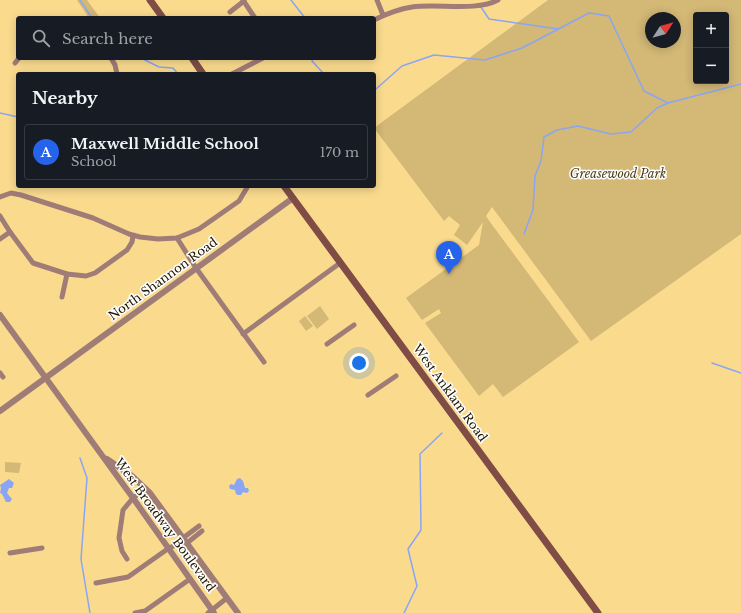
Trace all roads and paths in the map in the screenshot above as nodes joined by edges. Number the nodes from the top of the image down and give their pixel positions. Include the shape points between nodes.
1 (150, 0) edge
2 (377, 0) edge
3 (498, 0) edge
4 (244, 1) edge
5 (230, 12) dead end
6 (160, 16) edge
7 (254, 16) edge
8 (382, 16) junction
9 (376, 19) edge
10 (17, 60) edge
11 (112, 60) edge
12 (193, 60) edge
13 (259, 60) edge
14 (15, 63) dead end
15 (117, 72) edge
16 (202, 72) edge
17 (236, 72) edge
18 (247, 188) edge
19 (286, 188) edge
20 (0, 197) edge
21 (293, 198) junction
22 (0, 216) edge
23 (10, 232) junction
24 (133, 236) junction
25 (177, 238) junction
26 (0, 239) edge
27 (340, 263) junction
28 (196, 268) junction
29 (67, 274) junction
30 (62, 297) dead end
31 (0, 315) edge
32 (354, 325) dead end
33 (243, 334) junction
34 (327, 344) dead end
35 (264, 362) dead end
36 (396, 376) dead end
37 (46, 379) junction
38 (368, 395) dead end
39 (0, 412) edge
40 (97, 449) junction
41 (146, 489) junction
42 (133, 498) junction
43 (199, 526) dead end
44 (202, 531) dead end
45 (185, 540) junction
46 (42, 548) dead end
47 (169, 548) junction
48 (10, 553) dead end
49 (127, 559) dead end
50 (190, 579) junction
51 (96, 583) dead end
52 (227, 598) junction
53 (211, 612) edge
54 (135, 613) edge
55 (238, 613) edge
56 (598, 613) edge

1 - 6 main road
2 - 8 street
3 - 8 street via 479,5 412,7
4 - 5 street
4 - 7 street
8 - 9 street
10 - 14 street
11 - 15 street
12 - 16 main road
13 - 17 street
18 - 25 street via 239,201 199,229
19 - 21 main road, West Anklam Road
20 - 24 street via 11,193 21,194 94,218
21 - 27 main road, West Anklam Road
21 - 28 street, North Shannon Road
22 - 23 street
23 - 26 street
23 - 29 street via 33,263
24 - 25 street
24 - 29 street via 127,250 95,273 86,276
25 - 28 street
27 - 33 street
27 - 56 main road, West Anklam Road
28 - 33 street
28 - 37 street, North Shannon Road
29 - 30 street
31 - 37 street, West Broadway Boulevard
32 - 34 street
33 - 35 street
36 - 38 street
37 - 39 street, North Shannon Road
37 - 40 street, West Broadway Boulevard
40 - 41 street, West Broadway Boulevard
40 - 42 street, West Broadway Boulevard
41 - 42 street
41 - 45 street, West Broadway Boulevard
42 - 47 street, West Broadway Boulevard
42 - 49 street via 123,510 119,538
43 - 45 street
44 - 45 street
45 - 47 street
45 - 52 street, West Broadway Boulevard
46 - 48 street
47 - 50 street, West Broadway Boulevard
47 - 51 street via 128,577
50 - 53 street, West Broadway Boulevard
50 - 54 street via 145,610
52 - 53 street
52 - 55 street, West Broadway Boulevard

